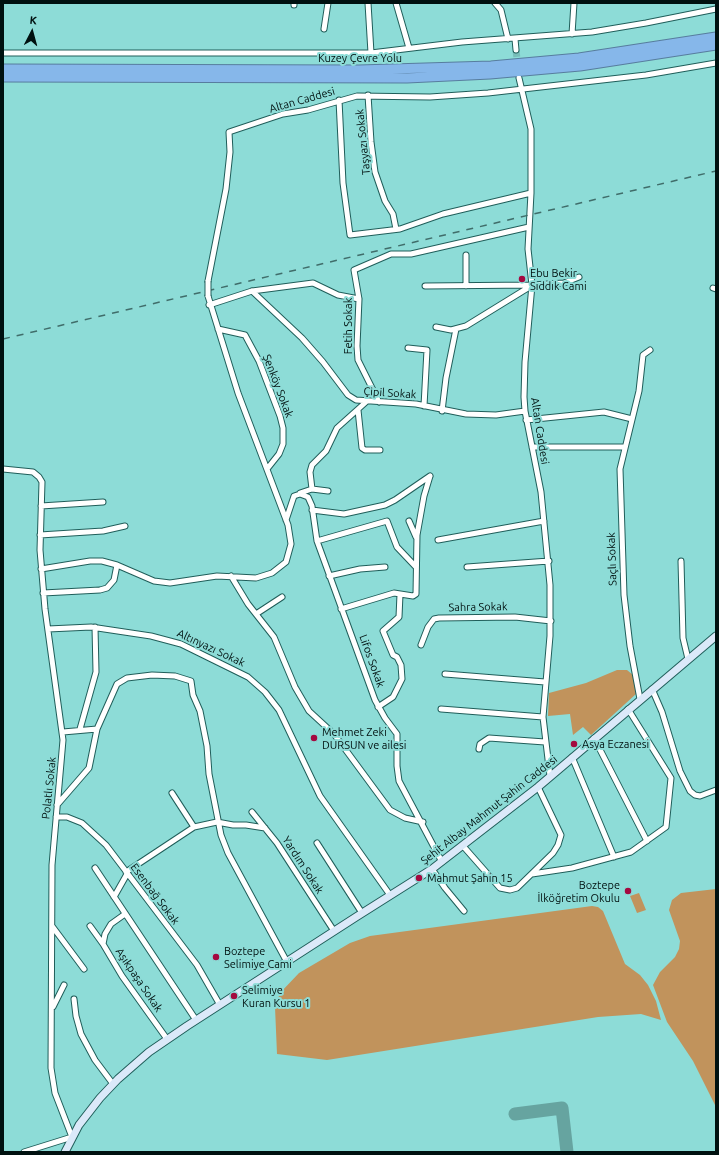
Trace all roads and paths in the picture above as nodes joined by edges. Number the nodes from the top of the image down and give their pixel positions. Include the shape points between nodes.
1 (328, 3) edge
2 (368, 3) edge
3 (396, 3) edge
4 (495, 3) edge
5 (502, 3) edge
6 (574, 3) edge
7 (716, 9) edge
8 (501, 10) junction
9 (324, 29) dead end
10 (572, 34) junction
11 (716, 37) edge
12 (508, 39) junction
13 (515, 39) junction
14 (716, 45) edge
15 (409, 48) junction
16 (516, 50) tunnel mouth
17 (3, 53) edge
18 (371, 53) junction
19 (716, 63) edge
20 (3, 69) edge
21 (3, 77) edge
22 (518, 78) dead end
23 (521, 89) junction
24 (368, 95) junction
25 (339, 100) junction
26 (532, 193) junction
27 (530, 227) junction
28 (396, 229) junction
29 (466, 255) dead end
30 (579, 277) dead end
31 (532, 285) junction
32 (425, 286) dead end
33 (466, 286) junction
34 (252, 291) junction
35 (359, 299) junction
36 (210, 305) junction
37 (436, 328) dead end
38 (218, 329) junction
39 (456, 329) junction
40 (408, 348) dead end
41 (650, 350) dead end
42 (366, 402) junction
43 (379, 402) junction
44 (424, 406) junction
45 (358, 410) junction
46 (442, 411) junction
47 (525, 412) junction
48 (526, 420) junction
49 (632, 420) junction
50 (532, 447) junction
51 (624, 447) junction
52 (380, 450) dead end
53 (3, 469) edge
54 (267, 469) junction
55 (312, 489) junction
56 (328, 491) dead end
57 (298, 494) junction
58 (103, 502) dead end
59 (41, 506) junction
60 (312, 510) junction
61 (286, 520) junction
62 (409, 521) dead end
63 (544, 521) junction
64 (125, 526) dead end
65 (40, 535) junction
66 (416, 539) junction
67 (438, 540) dead end
68 (317, 541) junction
69 (549, 561) junction
70 (680, 561) dead end
71 (117, 564) junction
72 (415, 566) junction
73 (385, 567) dead end
74 (467, 567) dead end
75 (41, 569) junction
76 (231, 576) junction
77 (329, 576) junction
78 (43, 593) junction
79 (400, 594) junction
80 (282, 597) dead end
81 (341, 609) junction
82 (256, 614) junction
83 (551, 621) junction
84 (95, 627) junction
85 (48, 629) junction
86 (716, 636) edge
87 (421, 645) dead end
88 (688, 659) junction
89 (445, 674) dead end
90 (545, 682) junction
91 (652, 689) junction
92 (640, 699) junction
93 (378, 708) junction
94 (441, 709) dead end
95 (628, 709) junction
96 (543, 717) junction
97 (80, 729) junction
98 (97, 729) junction
99 (63, 732) junction
100 (594, 738) junction
101 (545, 742) junction
102 (479, 749) dead end
103 (572, 757) junction
104 (550, 776) junction
105 (538, 787) junction
106 (716, 790) edge
107 (172, 793) dead end
108 (57, 805) junction
109 (252, 812) dead end
110 (56, 817) junction
111 (217, 822) junction
112 (423, 822) junction
113 (194, 827) junction
114 (265, 828) junction
115 (647, 840) junction
116 (317, 843) dead end
117 (463, 846) junction
118 (614, 857) junction
119 (442, 862) junction
120 (94, 868) dead end
121 (432, 870) junction
122 (126, 873) junction
123 (532, 874) junction
124 (390, 896) junction
125 (114, 898) junction
126 (464, 911) dead end
127 (362, 913) junction
128 (125, 914) junction
129 (52, 926) junction
130 (90, 926) dead end
131 (334, 931) junction
132 (103, 944) junction
133 (287, 962) junction
134 (84, 969) dead end
135 (64, 985) dead end
136 (74, 999) dead end
137 (220, 1005) junction
138 (52, 1010) junction
139 (196, 1020) junction
140 (167, 1039) junction
141 (113, 1084) junction
142 (72, 1137) junction
143 (24, 1152) edge
144 (65, 1152) edge

1 - 9 street
2 - 18 street
3 - 15 street
4 - 8 street
5 - 8 street
6 - 10 street
7 - 10 street
8 - 12 street
10 - 13 street
11 - 20 highway, Kuzey Çevre Yolu via 579,58 483,66 367,70
12 - 13 street
12 - 15 street
13 - 16 street
14 - 21 highway, Kuzey Çevre Yolu via 580,66 460,75 365,78
15 - 18 street
17 - 18 street
19 - 23 street via 646,75
22 - 23 street, Altan Caddesi
23 - 24 street, Altan Caddesi via 451,96
23 - 26 street, Altan Caddesi via 531,129
24 - 25 street, Altan Caddesi
24 - 28 street, Taşyazı Sokak via 375,172 385,201 393,214
25 - 28 street via 343,183 350,235
25 - 36 street, Altan Caddesi, bridge via 308,110 283,114 229,132 230,152 226,189 209,269
26 - 27 street, Altan Caddesi
26 - 28 street via 443,214
27 - 31 street, Altan Caddesi via 528,249
27 - 35 street, Fetih Sokak via 411,254 391,254 354,270
29 - 33 street
30 - 31 street via 564,283
31 - 33 street
31 - 39 street via 471,324
31 - 47 street, Altan Caddesi via 525,362
32 - 33 street
34 - 35 street via 313,283 338,295
34 - 36 street
34 - 42 street, Çipil Sokak via 307,344 348,395
35 - 43 street, Fetih Sokak via 358,360
36 - 38 street
37 - 39 street
38 - 54 street via 238,393
38 - 54 street, Şenköy Sokak via 245,335 259,361 280,416 283,444 279,454
39 - 46 street
40 - 44 street via 427,350
41 - 49 street, Saçlı Sokak via 643,355 641,379
42 - 43 street, Çipil Sokak
42 - 45 street
43 - 44 street, Çipil Sokak
44 - 46 street, Çipil Sokak
45 - 52 street via 362,448
45 - 55 street via 337,428 326,451 312,465
46 - 47 street, Çipil Sokak via 476,415
47 - 48 street, Altan Caddesi
48 - 49 street via 604,412
48 - 50 street, Altan Caddesi
49 - 51 street, Saçlı Sokak
50 - 51 street
50 - 63 street, Altan Caddesi
51 - 92 street, Saçlı Sokak via 620,469 622,578 627,629
53 - 59 street, Polatlı Sokak via 30,471 37,475 42,485
54 - 61 street
55 - 56 street
55 - 57 street
57 - 60 street, Lifos Sokak via 308,497
57 - 61 street via 292,499
58 - 59 street
59 - 65 street, Polatlı Sokak
60 - 66 street via 344,514 385,505 430,476
60 - 68 street, Lifos Sokak
61 - 76 street via 291,544 286,562 266,576
62 - 66 street
63 - 67 street
63 - 69 street, Altan Caddesi
64 - 65 street via 103,531
65 - 75 street, Polatlı Sokak
66 - 72 street
68 - 72 street via 387,521 398,547
68 - 77 street, Lifos Sokak
69 - 74 street
69 - 83 street, Altan Caddesi
70 - 88 street via 683,638
71 - 75 street via 90,561
71 - 76 street via 162,583
71 - 78 street via 114,580 107,588
72 - 79 street via 416,594
73 - 77 street
75 - 78 street, Polatlı Sokak
76 - 82 street
77 - 81 street, Lifos Sokak
78 - 85 street, Polatlı Sokak
79 - 81 street via 394,593
79 - 93 street via 400,614 384,631 393,655 401,665 402,679 393,697
80 - 82 street
81 - 93 street, Lifos Sokak
82 - 112 street via 274,637 295,687 309,711 334,734 390,810 405,818
83 - 87 street, Sahra Sokak via 515,617 438,618 428,627
83 - 90 street, Altan Caddesi
84 - 85 street, Altınyazı Sokak via 70,626
84 - 97 street via 97,668
84 - 124 street, Altınyazı Sokak via 145,634 181,644 236,670 258,686 282,715 320,796
85 - 99 street, Polatlı Sokak
86 - 88 street, Şehit Albay Mahmut Şahin Caddesi
88 - 91 street, Şehit Albay Mahmut Şahin Caddesi
89 - 90 street
90 - 96 street, Altan Caddesi
91 - 92 street, Şehit Albay Mahmut Şahin Caddesi
91 - 106 street via 662,712 680,771 690,791 700,796
92 - 95 street, Şehit Albay Mahmut Şahin Caddesi
93 - 112 street, Lifos Sokak via 397,734 398,776
94 - 96 street
95 - 100 street, Şehit Albay Mahmut Şahin Caddesi
95 - 115 street via 671,778 666,827
96 - 101 street, Altan Caddesi
97 - 98 street
97 - 99 street
98 - 108 street via 89,768
98 - 111 street via 114,689 122,680 164,675 191,681 207,746
99 - 108 street, Polatlı Sokak
100 - 103 street, Şehit Albay Mahmut Şahin Caddesi
100 - 115 street
101 - 102 street via 489,738 480,744
101 - 104 street, Altan Caddesi
103 - 104 street, Şehit Albay Mahmut Şahin Caddesi
103 - 118 street
104 - 105 street, Şehit Albay Mahmut Şahin Caddesi
105 - 117 street, Şehit Albay Mahmut Şahin Caddesi
105 - 123 street via 561,835 553,853
107 - 113 street
108 - 110 street, Polatlı Sokak
109 - 114 street, Yardım Sokak
110 - 122 street, Esenbağ Sokak via 72,819 87,826 106,845
110 - 129 street, Polatlı Sokak via 52,865
111 - 113 street
111 - 114 street
111 - 133 street via 228,853
112 - 119 street, Lifos Sokak
113 - 122 street
114 - 131 street, Yardım Sokak
115 - 118 street via 631,852
116 - 127 street
117 - 119 street, Şehit Albay Mahmut Şahin Caddesi
117 - 123 street via 502,889 515,889
118 - 123 street via 572,868
119 - 121 street, Şehit Albay Mahmut Şahin Caddesi
120 - 125 street
121 - 124 street, Şehit Albay Mahmut Şahin Caddesi
121 - 126 street
122 - 125 street
122 - 137 street, Esenbağ Sokak via 197,966
124 - 127 street, Şehit Albay Mahmut Şahin Caddesi
125 - 128 street
127 - 131 street, Şehit Albay Mahmut Şahin Caddesi
128 - 132 street, Aşıkpaşa Sokak via 111,924
128 - 139 street
129 - 134 street
129 - 138 street, Polatlı Sokak
130 - 132 street
131 - 133 street, Şehit Albay Mahmut Şahin Caddesi
132 - 140 street, Aşıkpaşa Sokak via 122,976
133 - 137 street, Şehit Albay Mahmut Şahin Caddesi
135 - 138 street
136 - 141 street via 81,1034 95,1060
137 - 139 street, Şehit Albay Mahmut Şahin Caddesi
138 - 142 street, Polatlı Sokak via 52,1080
139 - 140 street, Şehit Albay Mahmut Şahin Caddesi
140 - 141 street, Şehit Albay Mahmut Şahin Caddesi
141 - 142 street, Şehit Albay Mahmut Şahin Caddesi via 92,1107
142 - 143 street
142 - 144 street, Şehit Albay Mahmut Şahin Caddesi

